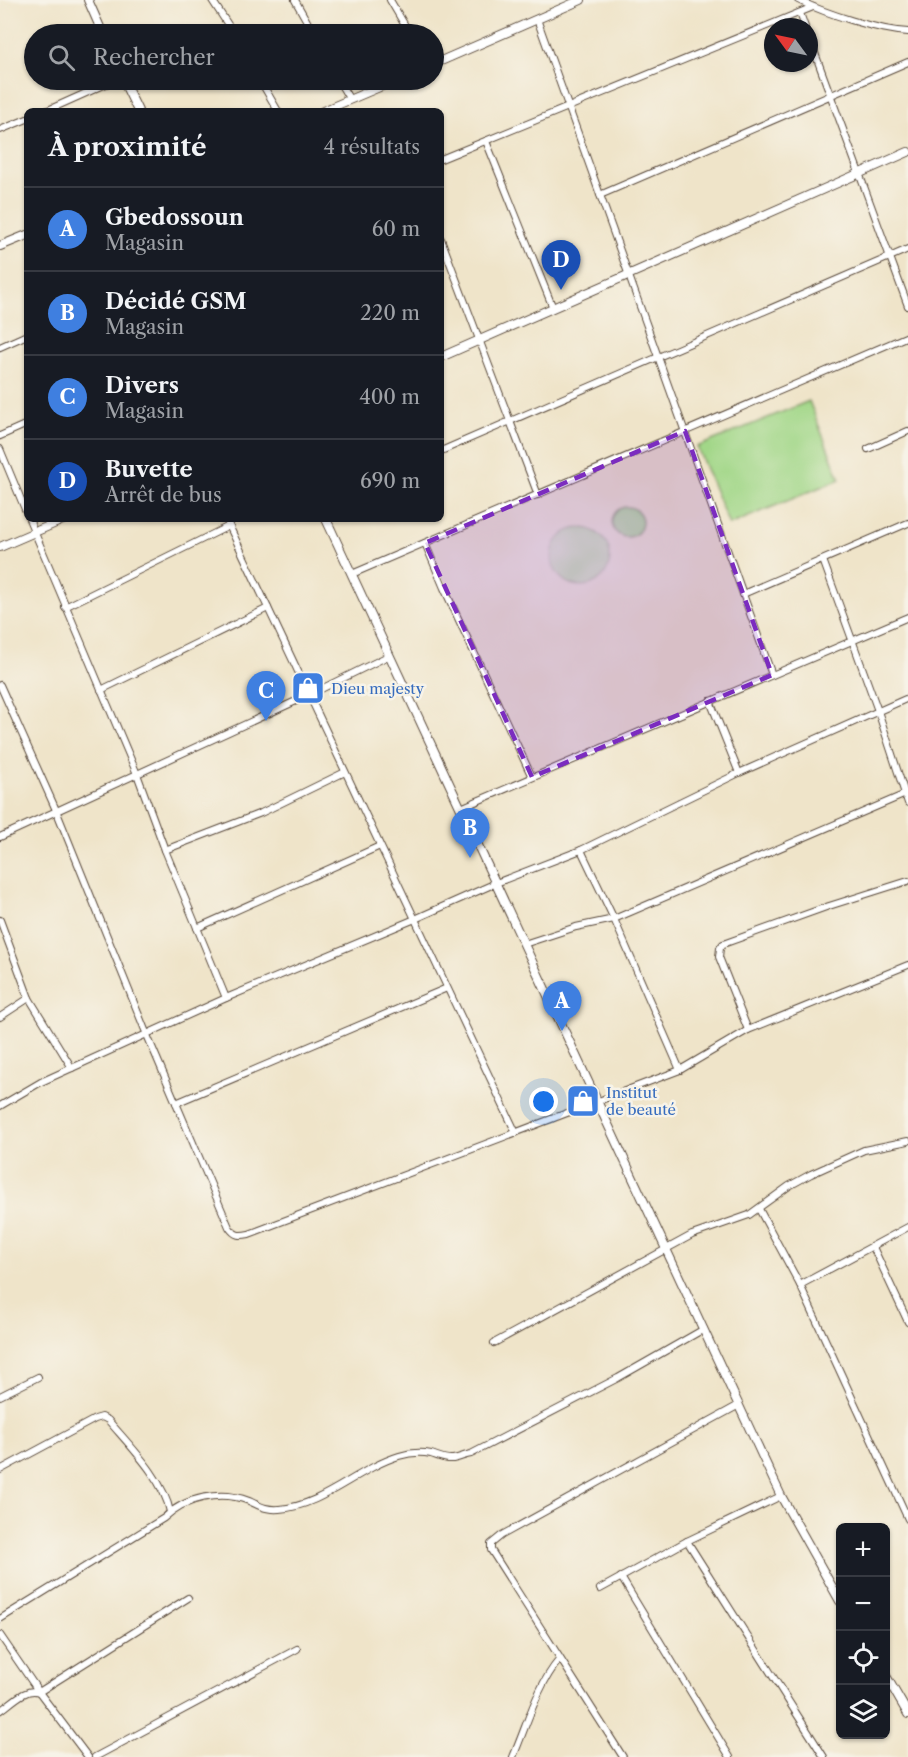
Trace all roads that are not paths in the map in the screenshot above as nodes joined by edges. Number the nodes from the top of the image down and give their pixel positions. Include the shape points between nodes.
1 (88, 0) edge
2 (212, 0) edge
3 (295, 0) edge
4 (390, 0) edge
5 (581, 0) edge
6 (798, 0) edge
7 (813, 7) junction
8 (800, 13) junction
9 (802, 18) edge
10 (537, 19) junction
11 (99, 24) edge
12 (228, 24) edge
13 (308, 24) edge
14 (404, 24) edge
15 (908, 32) edge
16 (444, 60) edge
17 (818, 61) edge
18 (908, 62) edge
19 (93, 90) edge
20 (128, 90) edge
21 (266, 90) edge
22 (344, 90) edge
23 (373, 90) edge
24 (831, 96) junction
25 (350, 100) junction
26 (568, 107) junction
27 (53, 108) edge
28 (137, 108) edge
29 (276, 108) edge
30 (330, 108) edge
31 (24, 120) edge
32 (0, 130) edge
33 (486, 141) junction
34 (908, 152) edge
35 (444, 158) edge
36 (859, 173) junction
37 (600, 195) junction
38 (24, 236) edge
39 (0, 246) edge
40 (444, 247) edge
41 (908, 249) edge
42 (890, 257) junction
43 (629, 275) junction
44 (908, 306) edge
45 (553, 308) junction
46 (24, 336) edge
47 (908, 336) edge
48 (479, 340) junction
49 (0, 347) edge
50 (444, 356) edge
51 (658, 357) junction
52 (510, 421) junction
53 (24, 425) edge
54 (685, 431) junction
55 (908, 431) edge
56 (0, 436) edge
57 (868, 448) dead end
58 (0, 449) edge
59 (444, 450) edge
60 (538, 495) junction
61 (24, 507) edge
62 (30, 522) edge
63 (58, 522) edge
64 (227, 522) edge
65 (327, 522) edge
66 (908, 523) edge
67 (229, 526) junction
68 (34, 532) junction
69 (426, 543) junction
70 (0, 547) edge
71 (823, 560) junction
72 (352, 574) junction
73 (743, 594) junction
74 (65, 607) junction
75 (268, 608) junction
76 (908, 616) edge
77 (853, 640) junction
78 (390, 655) junction
79 (772, 675) junction
80 (0, 685) edge
81 (100, 690) junction
82 (309, 695) junction
83 (908, 698) edge
84 (710, 701) junction
85 (878, 711) junction
86 (345, 772) junction
87 (739, 773) junction
88 (137, 774) junction
89 (532, 777) junction
90 (907, 793) edge
91 (908, 803) edge
92 (461, 808) junction
93 (56, 810) junction
94 (0, 837) edge
95 (380, 846) junction
96 (165, 850) junction
97 (581, 850) junction
98 (908, 881) edge
99 (496, 884) junction
100 (614, 919) junction
101 (0, 920) edge
102 (415, 920) junction
103 (197, 928) junction
104 (524, 944) junction
105 (908, 965) edge
106 (447, 988) junction
107 (29, 998) junction
108 (226, 998) junction
109 (0, 1017) edge
110 (748, 1030) junction
111 (147, 1035) junction
112 (72, 1068) junction
113 (680, 1070) junction
114 (598, 1102) junction
115 (177, 1103) junction
116 (0, 1106) edge
117 (516, 1132) junction
118 (908, 1141) edge
119 (759, 1209) junction
120 (908, 1227) edge
121 (873, 1247) junction
122 (667, 1251) junction
123 (800, 1285) junction
124 (908, 1322) edge
125 (704, 1329) junction
126 (494, 1343) dead end
127 (38, 1377) dead end
128 (0, 1396) edge
129 (739, 1406) junction
130 (0, 1470) edge
131 (781, 1496) junction
132 (170, 1512) junction
133 (908, 1519) edge
134 (687, 1541) junction
135 (621, 1577) junction
136 (600, 1589) dead end
137 (836, 1594) edge
138 (188, 1598) dead end
139 (0, 1619) edge
140 (0, 1635) edge
141 (297, 1648) dead end
142 (560, 1660) junction
143 (890, 1684) edge
144 (39, 1692) junction
145 (0, 1711) edge
146 (908, 1714) edge
147 (88, 1757) edge
148 (96, 1757) edge
149 (513, 1757) edge
150 (623, 1757) edge
151 (730, 1757) edge
152 (824, 1757) edge

1 - 11 street
2 - 12 street
3 - 13 street
4 - 14 street
5 - 10 street
6 - 7 street
7 - 8 street
7 - 15 street
8 - 9 street
8 - 26 street
10 - 16 street
10 - 26 street
17 - 24 street
18 - 24 street
19 - 27 street
20 - 28 street
21 - 29 street
22 - 25 street
23 - 25 street
24 - 36 street
24 - 37 street
25 - 30 street
26 - 33 street
26 - 37 street
31 - 32 street
33 - 35 street
33 - 45 street
34 - 36 street
36 - 42 street
36 - 43 street
37 - 43 street
38 - 39 street
40 - 48 street
41 - 42 street
42 - 44 street
42 - 51 street
43 - 45 street
43 - 51 street
45 - 48 street
46 - 49 street
47 - 54 street
48 - 50 street
48 - 52 street
51 - 52 street
51 - 54 street
52 - 59 street
52 - 60 street
53 - 56 street
54 - 60 street
54 - 73 street
55 - 57 street
58 - 61 street
60 - 69 street
62 - 68 street
63 - 68 street
64 - 67 street
65 - 72 street
66 - 71 street
67 - 74 street
67 - 75 street
68 - 70 street
68 - 74 street
69 - 72 street
69 - 89 street
71 - 73 street
71 - 77 street
72 - 78 street
73 - 79 street
74 - 81 street
75 - 81 street
75 - 82 street
76 - 77 street
77 - 79 street
77 - 85 street
78 - 82 street
78 - 92 street
79 - 84 street
80 - 93 street
81 - 88 street
82 - 86 street
82 - 88 street
83 - 85 street
84 - 87 street
84 - 89 street
85 - 87 street
85 - 90 street
86 - 95 street
86 - 96 street via 261,813
87 - 97 street
88 - 93 street
88 - 96 street
89 - 92 street
90 - 91 street
90 - 100 street
92 - 99 street
93 - 94 street
93 - 111 street
95 - 102 street
95 - 103 street
96 - 103 street
97 - 99 street
97 - 100 street
98 - 110 street via 723,944 719,957
99 - 102 street
99 - 104 street
100 - 104 street
100 - 113 street
101 - 107 street
102 - 106 street
102 - 108 street
103 - 108 street
104 - 114 street
105 - 110 street
106 - 115 street
106 - 117 street
107 - 109 street
107 - 112 street
108 - 111 street
110 - 113 street
111 - 112 street
111 - 115 street
112 - 116 street
113 - 114 street
114 - 117 street
114 - 122 street
115 - 117 street via 229,1227 239,1236
118 - 119 street via 864,1150 837,1162 789,1186
119 - 122 street via 692,1235
119 - 123 street
120 - 121 street
121 - 123 street
121 - 124 street
122 - 125 street
122 - 126 street
123 - 133 street
125 - 129 street
125 - 132 street via 471,1454 453,1459 420,1453 402,1455 297,1508 262,1509 249,1501 214,1495
127 - 128 street
129 - 131 street
129 - 142 street via 491,1544 491,1550
130 - 132 street via 102,1417 141,1459 167,1499
131 - 134 street
131 - 137 street
132 - 139 street
134 - 135 street
134 - 152 street
135 - 136 street
135 - 151 street
138 - 144 street
140 - 144 street
141 - 148 street
142 - 149 street via 542,1690
142 - 150 street
143 - 146 street
144 - 145 street via 28,1692
144 - 147 street

